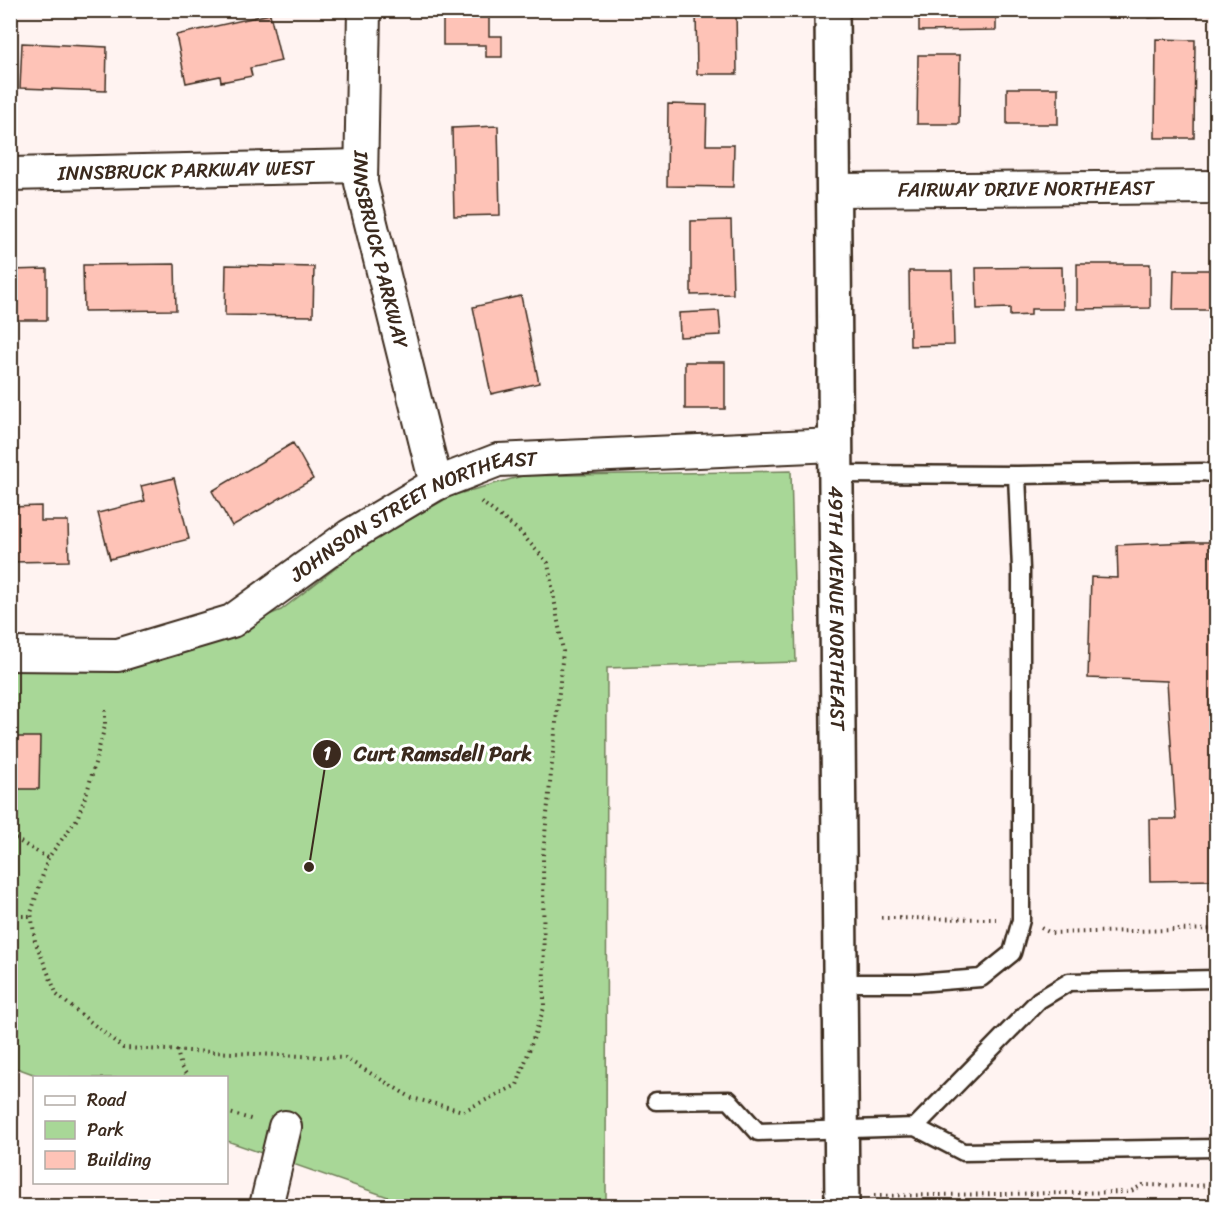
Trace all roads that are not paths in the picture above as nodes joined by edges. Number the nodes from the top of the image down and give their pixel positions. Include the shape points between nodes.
1 (364, 10) edge
2 (832, 10) edge
3 (361, 166) junction
4 (10, 174) edge
5 (1216, 187) edge
6 (834, 190) junction
7 (835, 459) junction
8 (1216, 474) edge
9 (1017, 475) junction
10 (436, 484) junction
11 (10, 654) edge
12 (1216, 979) edge
13 (840, 983) junction
14 (656, 1101) dead end
15 (285, 1127) dead end
16 (915, 1127) junction
17 (842, 1129) junction
18 (1216, 1148) edge
19 (842, 1202) edge
20 (266, 1206) edge

1 - 3 street, INNSBRUCK PARKWAY
2 - 6 street, 49TH AVENUE NORTHEAST
3 - 4 street, INNSBRUCK PARKWAY WEST
3 - 10 street, INNSBRUCK PARKWAY via 361,183
5 - 6 street, FAIRWAY DRIVE NORTHEAST
6 - 7 street, 49TH AVENUE NORTHEAST
7 - 9 lane
7 - 10 street, JOHNSON STREET NORTHEAST via 498,460
7 - 13 street, 49TH AVENUE NORTHEAST
8 - 9 lane
9 - 13 lane via 1021,569 1021,920 1012,953 981,978
10 - 11 street, JOHNSON STREET NORTHEAST via 349,536 232,621 118,655
12 - 16 lane via 1069,982 1039,1000
13 - 17 street, 49TH AVENUE NORTHEAST
14 - 17 lane via 729,1100 758,1132
15 - 20 street
16 - 17 lane
16 - 18 lane via 963,1152
17 - 19 street, 49TH AVENUE NORTHEAST

